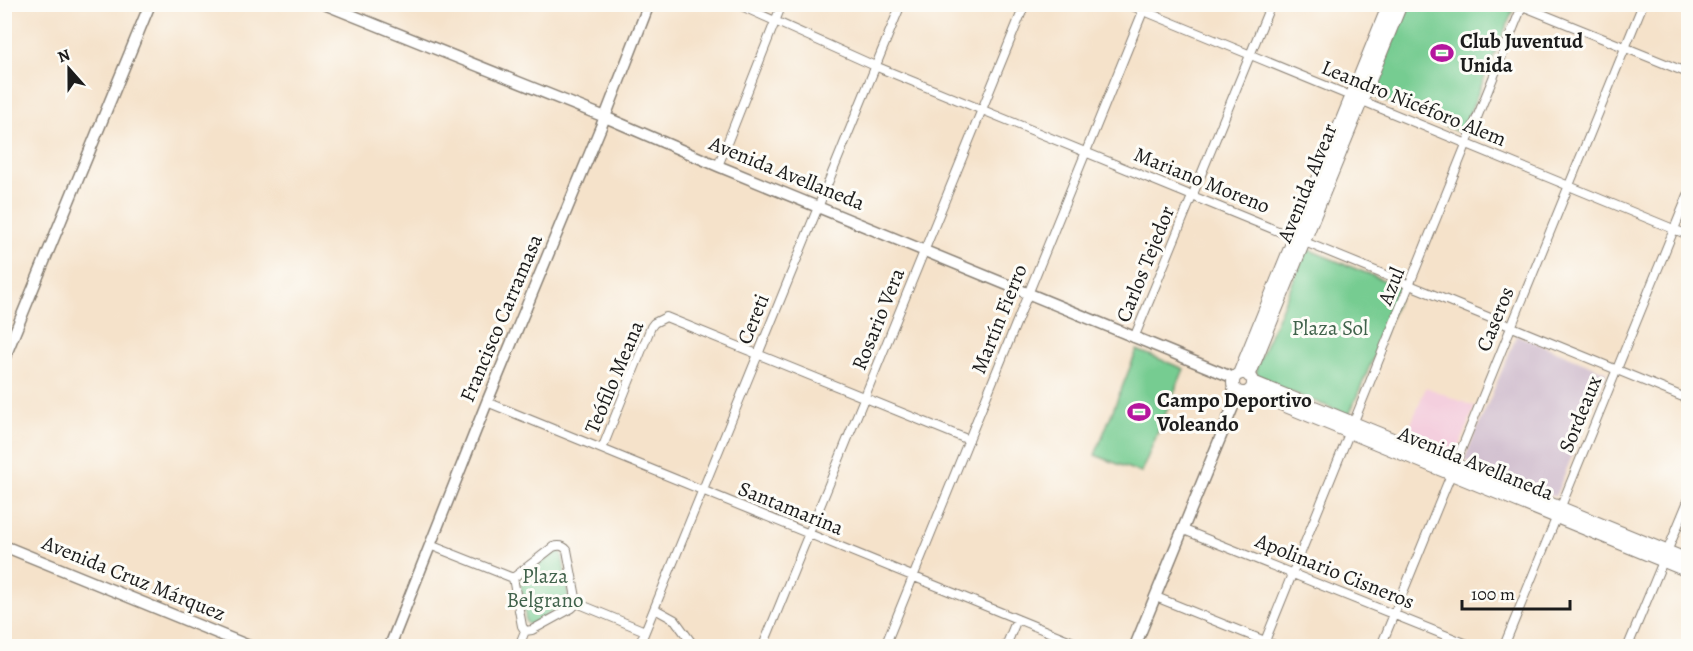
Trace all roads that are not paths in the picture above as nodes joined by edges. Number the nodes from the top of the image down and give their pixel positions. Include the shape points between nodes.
1 (150, 4) edge
2 (324, 4) edge
3 (649, 4) edge
4 (737, 4) edge
5 (782, 4) edge
6 (901, 4) edge
7 (1025, 4) edge
8 (1126, 4) edge
9 (1271, 4) edge
10 (1389, 4) edge
11 (1401, 4) edge
12 (1643, 4) edge
13 (1522, 5) edge
14 (1145, 8) edge
15 (775, 22) junction
16 (1626, 47) junction
17 (1250, 55) junction
18 (875, 66) junction
19 (1689, 73) edge
20 (1357, 99) junction
21 (982, 110) junction
22 (605, 117) junction
23 (1468, 145) junction
24 (1086, 152) junction
25 (718, 166) junction
26 (1569, 186) junction
27 (1689, 195) edge
28 (1192, 196) junction
29 (818, 207) junction
30 (1674, 229) junction
31 (1689, 235) edge
32 (1299, 239) junction
33 (925, 251) junction
34 (1410, 285) junction
35 (1028, 293) junction
36 (1512, 326) junction
37 (1134, 338) junction
38 (759, 354) junction
39 (4, 359) edge
40 (1617, 369) junction
41 (1244, 382) junction
42 (865, 398) junction
43 (1689, 399) edge
44 (487, 402) junction
45 (1352, 428) junction
46 (969, 440) junction
47 (602, 449) junction
48 (1453, 469) junction
49 (703, 492) junction
50 (1689, 501) edge
51 (1559, 512) junction
52 (1184, 530) junction
53 (808, 535) junction
54 (430, 545) junction
55 (4, 546) edge
56 (1666, 556) junction
57 (1689, 560) edge
58 (1689, 571) edge
59 (1293, 574) junction
60 (913, 577) junction
61 (513, 578) junction
62 (1156, 597) junction
63 (578, 603) junction
64 (655, 609) junction
65 (1394, 615) junction
66 (1017, 620) junction
67 (525, 631) junction
68 (645, 631) junction
69 (1264, 644) edge
70 (249, 646) edge
71 (390, 646) edge
72 (519, 646) edge
73 (639, 646) edge
74 (694, 646) edge
75 (763, 646) edge
76 (885, 646) edge
77 (1006, 646) edge
78 (1083, 646) edge
79 (1135, 646) edge
80 (1277, 646) edge
81 (1381, 646) edge
82 (1472, 646) edge
83 (1504, 646) edge
84 (1628, 646) edge

1 - 39 street
2 - 22 street, Avenida Avellaneda
3 - 22 street, Francisco Carramasa
4 - 15 street, Mariano Moreno
5 - 15 street
6 - 18 street, Cereti
7 - 21 street, Rosario Vera
8 - 14 street, Leandro Nicéforo Alem
9 - 17 street, Carlos Tejedor
10 - 20 main road, Avenida Alvear
11 - 20 main road, Avenida Alvear
12 - 16 street, Caseros
13 - 16 street
13 - 23 street, Azul
14 - 17 street, Leandro Nicéforo Alem
14 - 24 street, Martín Fierro
15 - 18 street, Mariano Moreno
15 - 25 street
16 - 19 street
16 - 26 street, Caseros
17 - 20 street, Leandro Nicéforo Alem
17 - 28 street, Carlos Tejedor
18 - 21 street, Mariano Moreno
18 - 29 street, Cereti
20 - 23 street, Leandro Nicéforo Alem
20 - 32 main road, Avenida Alvear
21 - 24 street, Mariano Moreno
21 - 33 street, Rosario Vera
22 - 25 street, Avenida Avellaneda
22 - 44 street, Francisco Carramasa
23 - 26 street, Leandro Nicéforo Alem
23 - 34 street, Azul
24 - 28 street, Mariano Moreno
24 - 35 street, Martín Fierro
25 - 29 street, Avenida Avellaneda
26 - 30 street, Leandro Nicéforo Alem
26 - 36 street, Caseros
27 - 30 street, Sordeaux
28 - 32 street, Mariano Moreno
28 - 37 street, Carlos Tejedor
29 - 33 street, Avenida Avellaneda
29 - 38 street, Cereti
30 - 31 street, Leandro Nicéforo Alem
30 - 40 street, Sordeaux
32 - 34 street, Mariano Moreno
32 - 41 main road, Avenida Alvear
33 - 35 street, Avenida Avellaneda
33 - 42 street, Rosario Vera
34 - 36 street, Mariano Moreno
34 - 45 street, Azul
35 - 37 street, Avenida Avellaneda
35 - 46 street, Martín Fierro
36 - 40 street, Mariano Moreno
36 - 48 street, Caseros
37 - 41 street, Avenida Avellaneda
38 - 42 street
38 - 47 street, Teófilo Meana via 671,318 660,319 651,327
38 - 49 street, Cereti
40 - 43 street, Mariano Moreno
40 - 51 street, Sordeaux
41 - 45 main road, Avenida Avellaneda
41 - 52 street, Avenida Alvear
42 - 46 street
42 - 53 street, Rosario Vera
44 - 47 street, Santamarina
44 - 54 street, Francisco Carramasa
45 - 48 main road, Avenida Avellaneda
45 - 59 street, Azul
46 - 60 street, Martín Fierro
47 - 49 street, Santamarina
48 - 51 main road, Avenida Avellaneda
48 - 65 street, Caseros
49 - 53 street, Santamarina
49 - 64 street, Cereti
50 - 56 street
51 - 56 main road, Avenida Avellaneda
51 - 83 street, Sordeaux
52 - 59 street, Apolinario Cisneros
52 - 62 street, Avenida Alvear
53 - 60 street, Santamarina
53 - 75 street, Rosario Vera
54 - 61 street
54 - 71 street, Francisco Carramasa
55 - 70 street, Avenida Cruz Márquez
56 - 57 main road, Avenida Avellaneda
56 - 58 main road, Avenida Avellaneda
56 - 84 street
59 - 65 street, Apolinario Cisneros
59 - 69 street, Azul
60 - 66 street, Santamarina
60 - 76 street, Martín Fierro
61 - 63 street via 553,547 565,547
61 - 67 street
62 - 69 street
62 - 79 street, Avenida Alvear
63 - 67 street
63 - 68 street
64 - 68 street, Cereti
64 - 74 street via 680,625
65 - 81 street, Caseros
65 - 82 street, Apolinario Cisneros
66 - 77 street
66 - 78 street, Santamarina
67 - 72 street
68 - 73 street, Cereti
69 - 80 street

